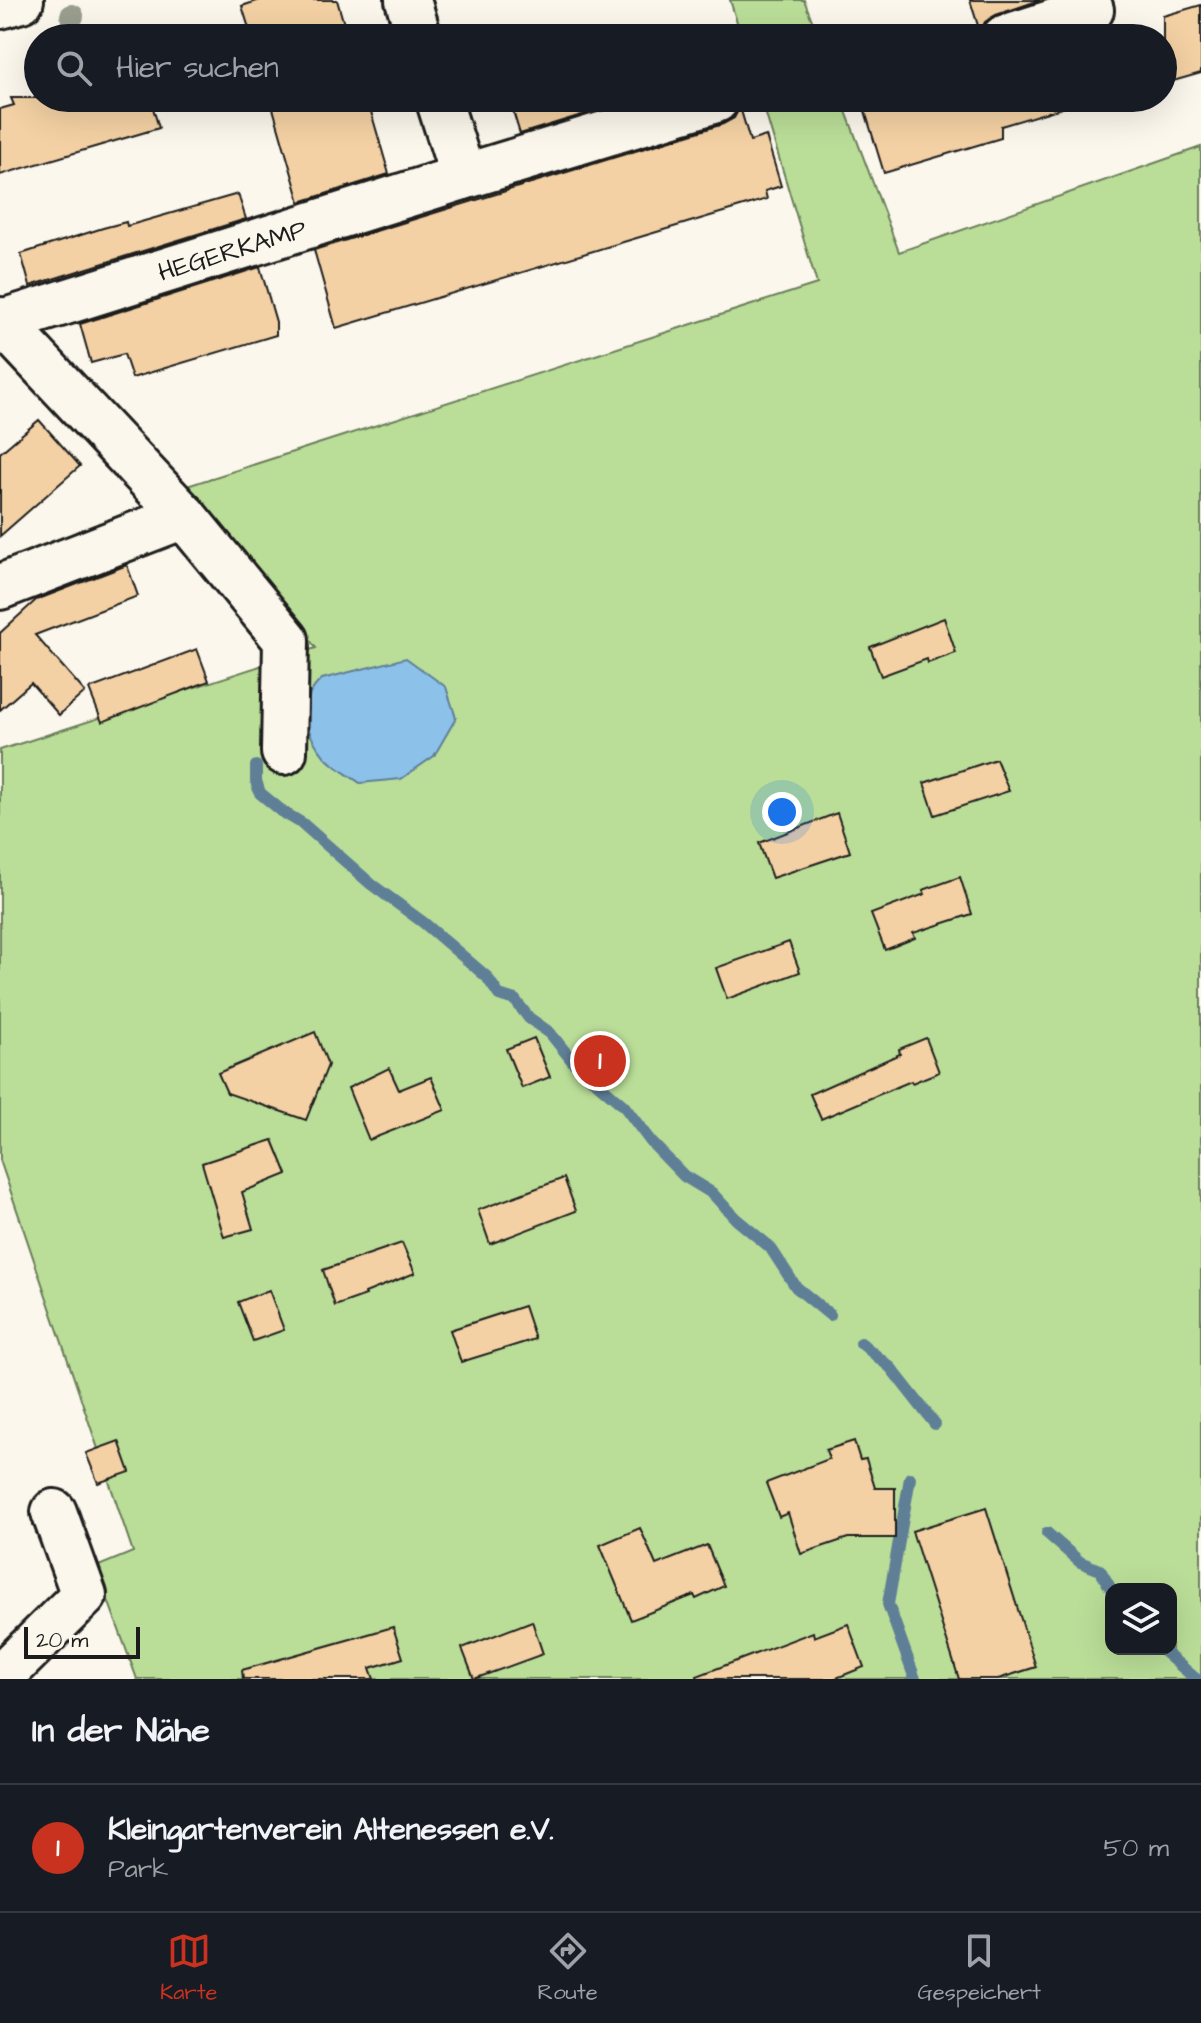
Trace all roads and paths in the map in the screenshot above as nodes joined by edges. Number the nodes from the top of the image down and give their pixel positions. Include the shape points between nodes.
1 (21, 0) edge
2 (408, 0) edge
3 (1101, 3) edge
4 (0, 6) edge
5 (415, 24) edge
6 (1043, 24) edge
7 (442, 112) edge
8 (677, 112) edge
9 (463, 177) junction
10 (1, 321) edge
11 (184, 516) junction
12 (0, 587) edge
13 (284, 752) dead end
14 (54, 1512) dead end
15 (9, 1676) edge

1 - 4 street
2 - 5 street
3 - 6 street
7 - 9 street
8 - 9 street, HEGERKAMP
9 - 10 street, HEGERKAMP
10 - 11 street, HEGERKAMP
11 - 12 street
11 - 13 street, HEGERKAMP via 286,640
14 - 15 street via 84,1595

